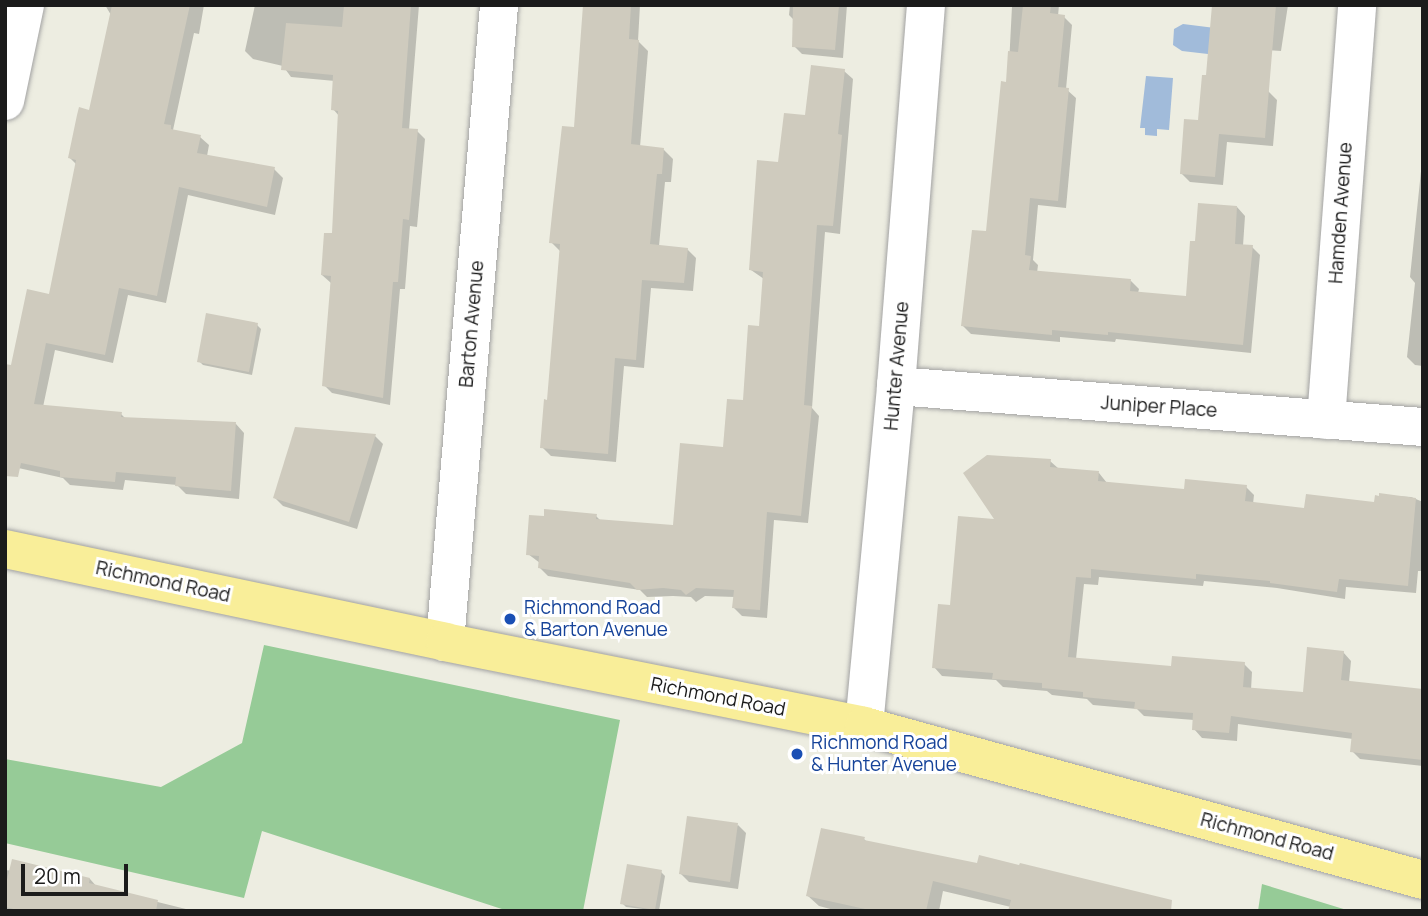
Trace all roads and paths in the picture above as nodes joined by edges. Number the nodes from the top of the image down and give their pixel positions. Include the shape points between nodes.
1 (25, 5) edge
2 (499, 5) edge
3 (926, 5) edge
4 (1357, 5) edge
5 (5, 101) edge
6 (896, 386) junction
7 (1326, 420) junction
8 (1423, 427) edge
9 (5, 549) edge
10 (445, 642) junction
11 (864, 726) junction
12 (1423, 880) edge

1 - 5 street
2 - 10 street, Barton Avenue
3 - 6 street, Hunter Avenue
4 - 7 street, Hamden Avenue
6 - 7 street, Juniper Place
6 - 11 street, Hunter Avenue
7 - 8 street, Juniper Place
9 - 10 main road, Richmond Road
10 - 11 main road, Richmond Road
11 - 12 main road, Richmond Road

